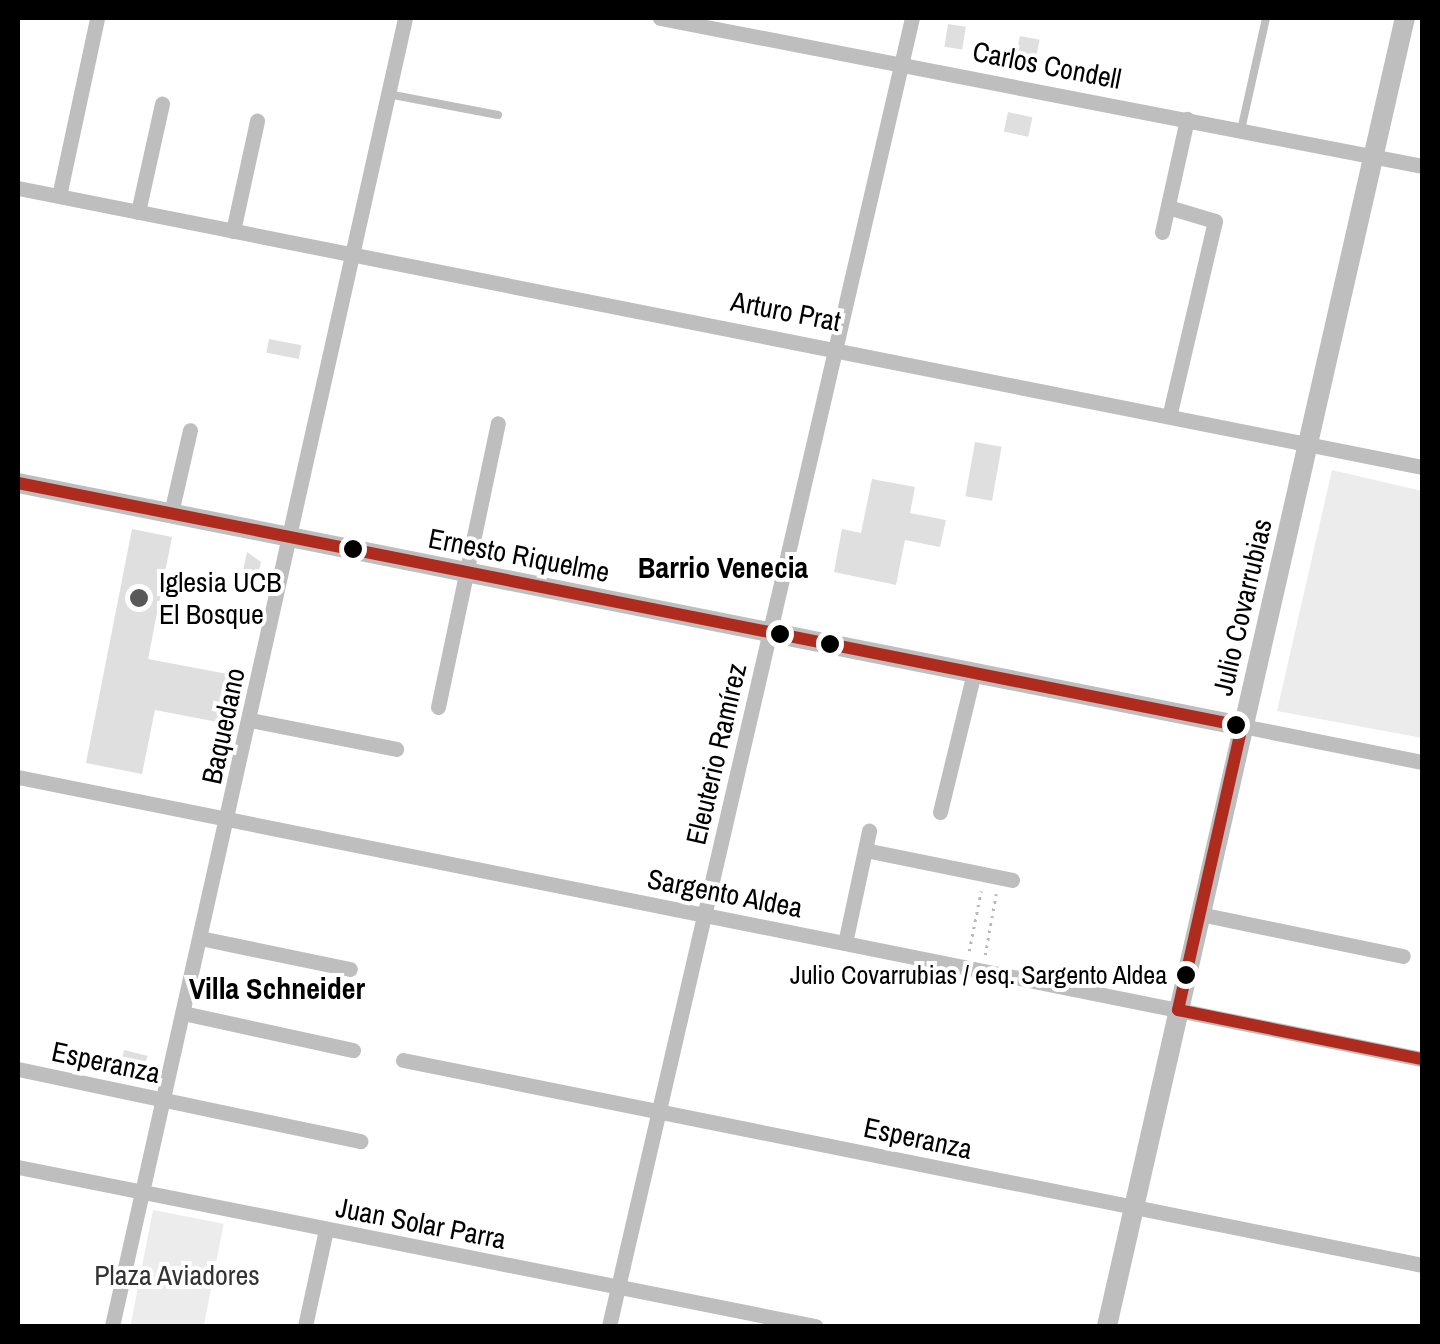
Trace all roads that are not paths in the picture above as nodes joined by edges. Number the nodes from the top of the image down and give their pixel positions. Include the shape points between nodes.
1 (98, 18) edge
2 (405, 18) edge
3 (660, 18) edge
4 (912, 18) edge
5 (1266, 18) edge
6 (1405, 18) edge
7 (903, 62) junction
8 (388, 94) junction
9 (162, 104) dead end
10 (498, 115) dead end
11 (1186, 119) junction
12 (257, 120) dead end
13 (1241, 130) junction
14 (1373, 156) junction
15 (1422, 166) edge
16 (18, 188) edge
17 (59, 196) junction
18 (1168, 206) junction
19 (138, 212) junction
20 (233, 231) junction
21 (1162, 232) dead end
22 (354, 256) junction
23 (838, 346) junction
24 (1170, 413) junction
25 (498, 423) dead end
26 (190, 430) dead end
27 (1309, 442) junction
28 (1422, 466) edge
29 (18, 483) edge
30 (172, 514) junction
31 (290, 537) junction
32 (466, 572) junction
33 (770, 632) junction
34 (974, 673) junction
35 (438, 707) dead end
36 (250, 720) junction
37 (1242, 726) junction
38 (396, 749) dead end
39 (1422, 762) edge
40 (18, 777) edge
41 (940, 812) dead end
42 (228, 819) junction
43 (869, 831) dead end
44 (865, 850) junction
45 (998, 877) road end
46 (1200, 914) junction
47 (704, 915) junction
48 (200, 938) junction
49 (845, 943) junction
50 (1403, 956) dead end
51 (350, 969) dead end
52 (1178, 1010) junction
53 (183, 1013) junction
54 (353, 1050) dead end
55 (1422, 1058) edge
56 (403, 1060) dead end
57 (18, 1069) edge
58 (162, 1099) junction
59 (658, 1110) junction
60 (361, 1142) dead end
61 (18, 1167) edge
62 (141, 1192) junction
63 (1134, 1207) junction
64 (326, 1230) junction
65 (1422, 1265) edge
66 (618, 1288) junction
67 (112, 1326) edge
68 (305, 1326) edge
69 (609, 1326) edge
70 (815, 1326) edge
71 (1107, 1326) edge

1 - 17 street
2 - 8 street, Baquedano
3 - 7 street, Carlos Condell
4 - 7 street, Eleuterio Ramírez
5 - 13 lane
6 - 14 street, Julio Covarrubias
7 - 11 street, Carlos Condell
7 - 23 street, Eleuterio Ramírez
8 - 10 lane
8 - 22 street, Baquedano
9 - 19 street
11 - 13 street, Carlos Condell
11 - 18 street
12 - 20 street
13 - 14 street, Carlos Condell
14 - 15 street, Carlos Condell
14 - 27 street, Julio Covarrubias
16 - 17 street, Arturo Prat
17 - 19 street, Arturo Prat
18 - 21 street
18 - 24 street via 1215,221
19 - 20 street, Arturo Prat
20 - 22 street, Arturo Prat
22 - 23 street, Arturo Prat
22 - 31 street, Baquedano
23 - 24 street, Arturo Prat
23 - 33 street, Eleuterio Ramírez
24 - 27 street, Arturo Prat
25 - 32 street
26 - 30 street
27 - 28 street, Arturo Prat
27 - 37 street, Julio Covarrubias
29 - 30 street, Ernesto Riquelme
30 - 31 street, Ernesto Riquelme
31 - 32 street, Ernesto Riquelme
31 - 36 street, Baquedano
32 - 33 street, Ernesto Riquelme
32 - 35 street
33 - 34 street, Ernesto Riquelme
33 - 47 street, Eleuterio Ramírez
34 - 37 street, Ernesto Riquelme
34 - 41 street
36 - 38 street
36 - 42 street, Baquedano
37 - 39 street, Ernesto Riquelme
37 - 46 street, Julio Covarrubias
40 - 42 street, Sargento Aldea
42 - 47 street, Sargento Aldea
42 - 48 street, Baquedano
43 - 44 street
44 - 45 street
44 - 49 street
46 - 50 street
46 - 52 street, Julio Covarrubias
47 - 49 street, Sargento Aldea
47 - 59 street, Eleuterio Ramírez
48 - 51 street
48 - 53 street, Baquedano
49 - 52 street, Sargento Aldea
52 - 55 street, Sargento Aldea
52 - 63 street, Julio Covarrubias
53 - 54 street
53 - 58 street, Baquedano
56 - 59 street, Esperanza
57 - 58 street, Esperanza
58 - 60 street, Esperanza
58 - 62 street, Baquedano
59 - 63 street, Esperanza
59 - 66 street, Eleuterio Ramírez
61 - 62 street, Juan Solar Parra
62 - 64 street, Juan Solar Parra
62 - 67 street, Baquedano
63 - 65 street, Esperanza
63 - 71 street, Julio Covarrubias
64 - 66 street, Juan Solar Parra
64 - 68 street
66 - 69 street, Eleuterio Ramírez
66 - 70 street, Juan Solar Parra

